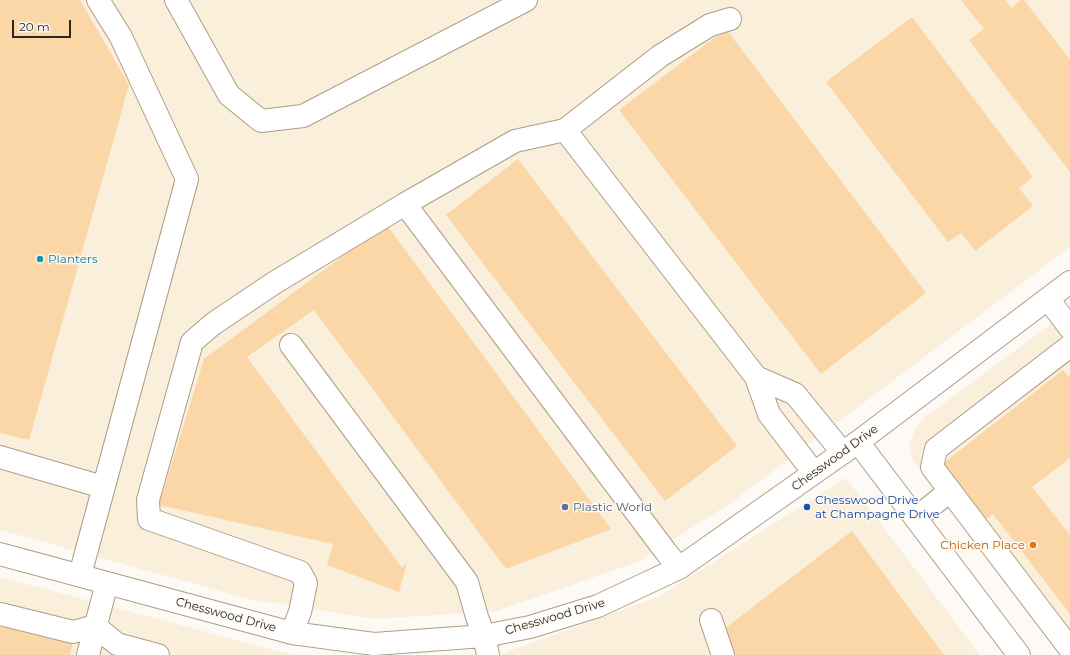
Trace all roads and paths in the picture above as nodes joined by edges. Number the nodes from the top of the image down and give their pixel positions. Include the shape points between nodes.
1 (98, 0) edge
2 (176, 0) edge
3 (526, 0) edge
4 (730, 19) dead end
5 (565, 130) junction
6 (405, 204) junction
7 (1070, 282) edge
8 (1048, 299) junction
9 (1070, 328) edge
10 (291, 344) dead end
11 (1070, 346) edge
12 (756, 377) junction
13 (851, 448) junction
14 (0, 457) edge
15 (814, 473) junction
16 (103, 487) junction
17 (950, 491) junction
18 (916, 518) junction
19 (0, 554) edge
20 (679, 568) junction
21 (80, 575) junction
22 (107, 583) junction
23 (0, 614) edge
24 (711, 620) dead end
25 (95, 626) junction
26 (292, 633) junction
27 (486, 646) edge
28 (112, 649) edge
29 (1070, 649) edge
30 (374, 650) edge
31 (88, 655) edge
32 (158, 655) edge
33 (723, 655) edge
34 (1019, 655) edge

1 - 16 street via 121,37 187,179
2 - 3 street via 229,95 261,121 303,116
4 - 5 street via 710,25 660,56
5 - 6 street via 515,141
5 - 12 street
6 - 20 street
6 - 26 street via 274,283 213,324 192,342 148,500 148,519 300,572 306,583 300,612
7 - 8 street, Chesswood Drive
8 - 9 street
8 - 13 street, Chesswood Drive
10 - 27 street via 467,582
11 - 17 street via 936,449 932,467
12 - 13 street via 795,394
12 - 15 street via 769,414
13 - 15 street, Chesswood Drive
13 - 18 street
14 - 16 street
15 - 20 street, Chesswood Drive
16 - 21 street
17 - 18 street
17 - 29 street
18 - 34 street
19 - 21 street, Chesswood Drive
20 - 27 street, Chesswood Drive via 598,606 530,627
21 - 22 street, Chesswood Drive
22 - 25 street
22 - 26 street, Chesswood Drive
23 - 25 street via 73,632
24 - 33 street
25 - 28 street
25 - 31 street
26 - 30 street, Chesswood Drive
27 - 30 street, Chesswood Drive
28 - 32 street

